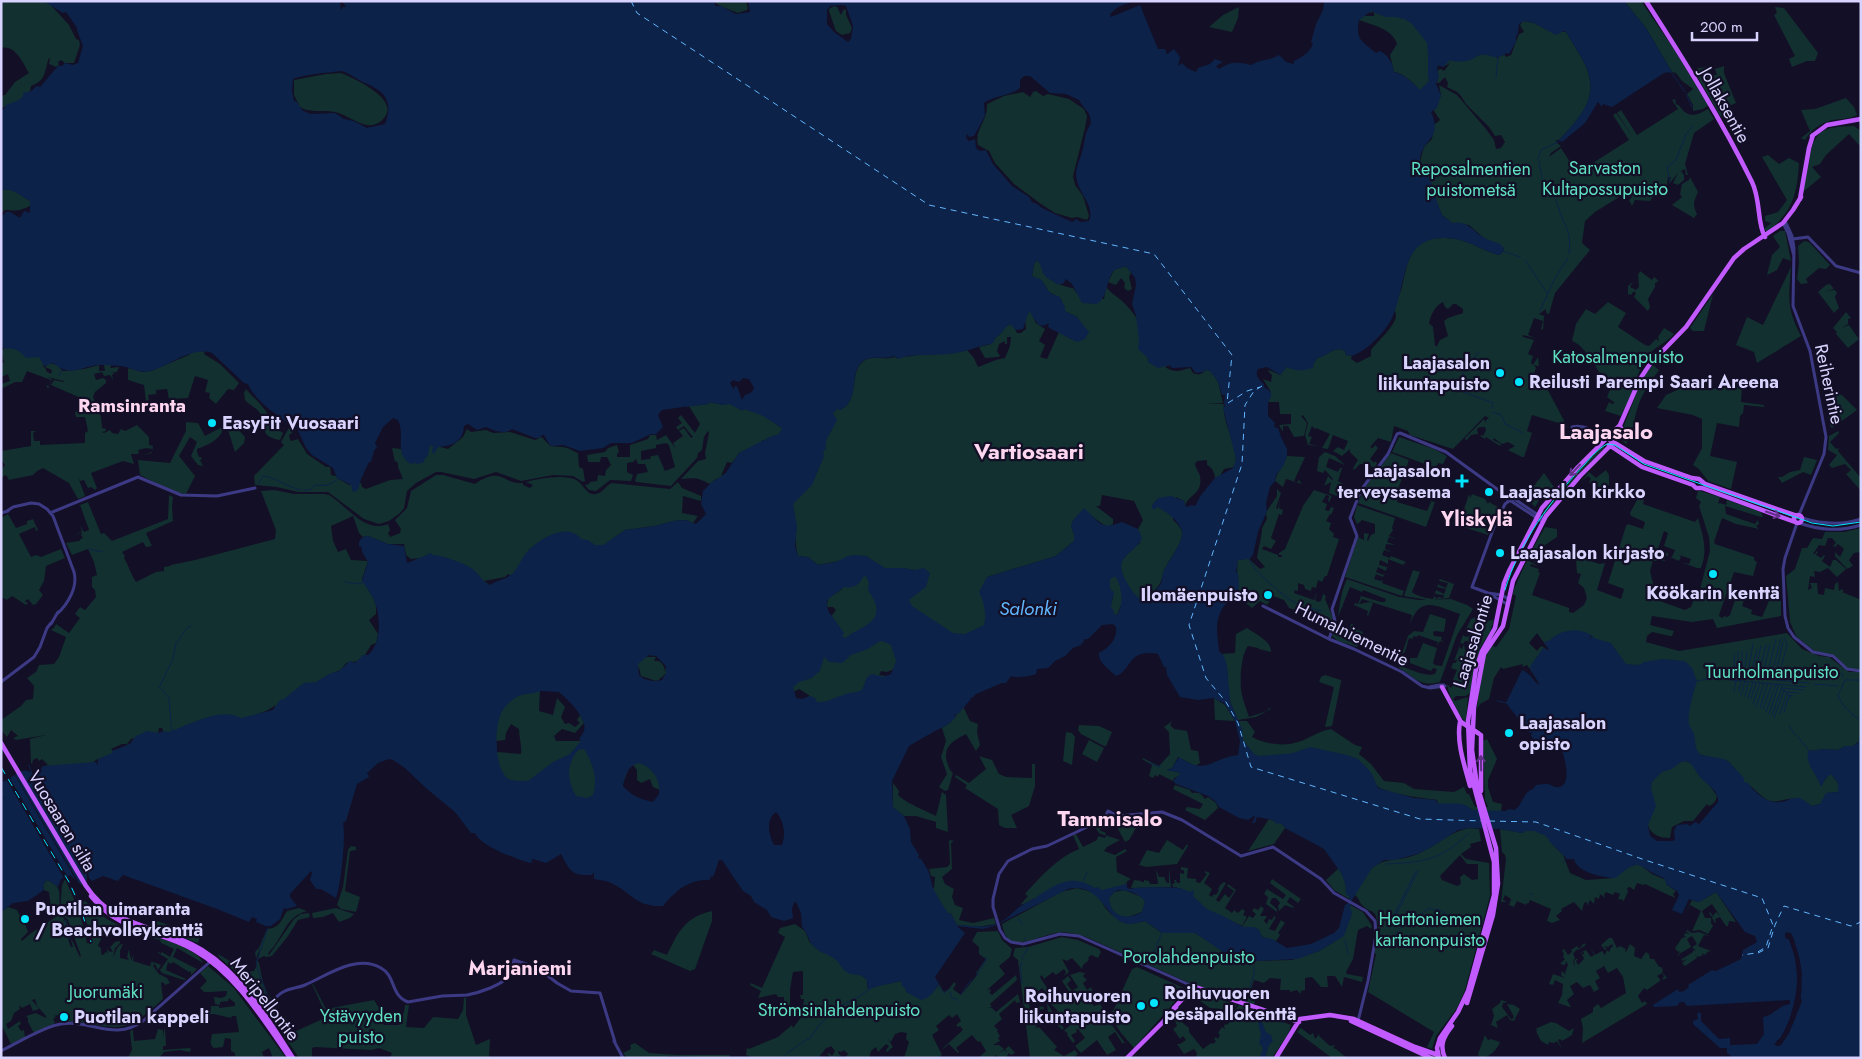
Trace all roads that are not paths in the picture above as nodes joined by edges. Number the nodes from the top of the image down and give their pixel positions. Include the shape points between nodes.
1 (1646, 1) edge
2 (1861, 119) edge
3 (1784, 224) junction
4 (1764, 234) junction
5 (1792, 241) junction
6 (1861, 273) edge
7 (1635, 394) junction
8 (1606, 440) junction
9 (1613, 441) junction
10 (1610, 446) junction
11 (1694, 479) junction
12 (1702, 481) junction
13 (1692, 485) junction
14 (255, 488) dead end
15 (1699, 488) junction
16 (1510, 499) junction
17 (1, 513) edge
18 (50, 513) junction
19 (1537, 516) junction
20 (1799, 516) junction
21 (1861, 519) edge
22 (1543, 521) junction
23 (1797, 523) junction
24 (1861, 525) edge
25 (1501, 598) junction
26 (1508, 601) junction
27 (1263, 606) dead end
28 (1329, 639) junction
29 (1861, 671) edge
30 (2, 680) edge
31 (1443, 686) joint
32 (1461, 722) junction
33 (1, 738) edge
34 (1, 742) edge
35 (3, 749) edge
36 (1481, 807) junction
37 (1118, 816) junction
38 (1104, 819) junction
39 (1489, 832) junction
40 (85, 886) joint
41 (211, 959) junction
42 (1192, 986) junction
43 (260, 1011) junction
44 (1359, 1021) junction
45 (1298, 1022) junction
46 (1, 1051) edge
47 (1440, 1057) edge
48 (290, 1058) edge
49 (294, 1058) edge
50 (623, 1058) edge
51 (1127, 1058) edge
52 (1276, 1058) edge
53 (1432, 1058) edge

1 - 4 main road, Jollaksentie via 1698,82 1746,170 1758,199
2 - 3 main road, Laajasalontie via 1827,125 1813,135 1801,197
3 - 4 main road, Laajasalontie
3 - 5 street, Reiherintie
4 - 7 main road, Laajasalontie via 1729,265 1686,327 1646,369
5 - 6 street via 1805,237 1810,239 1836,266
5 - 20 street, Reiherintie via 1793,306 1808,346 1826,437 1824,454
7 - 8 main road, Laajasalontie via 1620,424
7 - 9 main road, Laajasalontie via 1627,417
8 - 8 street via 1591,430 1572,427 1593,433
8 - 9 main road
8 - 10 main road
8 -> 19 main road, Laajasalontie via 1568,478
9 - 10 main road, Laajasalontie
9 - 11 main road via 1644,461
10 - 13 main road via 1642,467
10 - 22 main road, Laajasalontie
11 - 12 main road
11 - 13 main road
12 - 15 main road
12 - 20 main road
13 - 15 main road
14 - 18 street via 217,496 181,496 140,477
15 -> 23 main road
16 - 19 street
16 - 25 street via 1494,527 1472,587
16 - 28 street via 1438,447 1400,433 1396,435 1388,454 1359,494 1350,518 1357,536 1332,609 1336,619
17 - 18 street via 26,503 44,507
18 - 30 street via 76,579 73,591 46,630 36,654
19 - 22 street
19 - 25 main road, Laajasalontie via 1509,571
20 - 21 street via 1835,524
20 - 23 main road via 1794,518
22 - 26 main road, Laajasalontie via 1516,573
23 - 24 street via 1827,530
23 - 29 street via 1783,569 1788,628 1813,652 1833,656 1849,670
25 - 26 street
25 - 36 main road, Laajasalontie via 1494,631 1481,653 1469,707 1469,759
26 - 36 main road, Laajasalontie via 1502,628 1484,654 1474,707 1473,765
27 - 28 street, Humalniementie
28 - 31 street, Humalniementie via 1406,674 1420,685
31 - 32 main road
32 - 36 main road via 1465,769
36 -> 32 main road, bridge via 1480,734
33 - 35 main road
34 - 35 main road
35 - 40 main road, Vuosaaren silta
36 - 39 main road, Laajasalontie
37 - 38 street via 1108,811
37 - 38 street via 1114,824
37 - 44 street via 1164,813 1235,852 1248,853 1271,846 1313,873 1334,893 1369,914 1376,924 1376,932
38 - 42 street via 1006,863 999,874 992,904 1005,938 1023,944 1054,935 1073,935
39 - 47 main road via 1495,869 1492,902 1468,991 1440,1038
39 - 47 main road via 1498,869 1495,909 1469,996 1445,1035
40 - 41 main road, Meripellontie via 120,918 177,938
41 - 43 main road, Meripellontie via 234,976
41 - 46 street via 143,1021 131,1028 116,1031 62,1024
42 - 45 main road
42 - 51 main road
43 - 48 main road, Meripellontie
43 - 49 main road, Meripellontie
43 - 50 street via 284,991 359,963 384,970 398,995 408,1002 416,1002 480,992 505,980 510,975 514,960 541,970 572,991 600,995
44 - 45 main road via 1322,1016 1303,1017
44 - 47 main road
44 - 53 main road
45 - 52 main road

